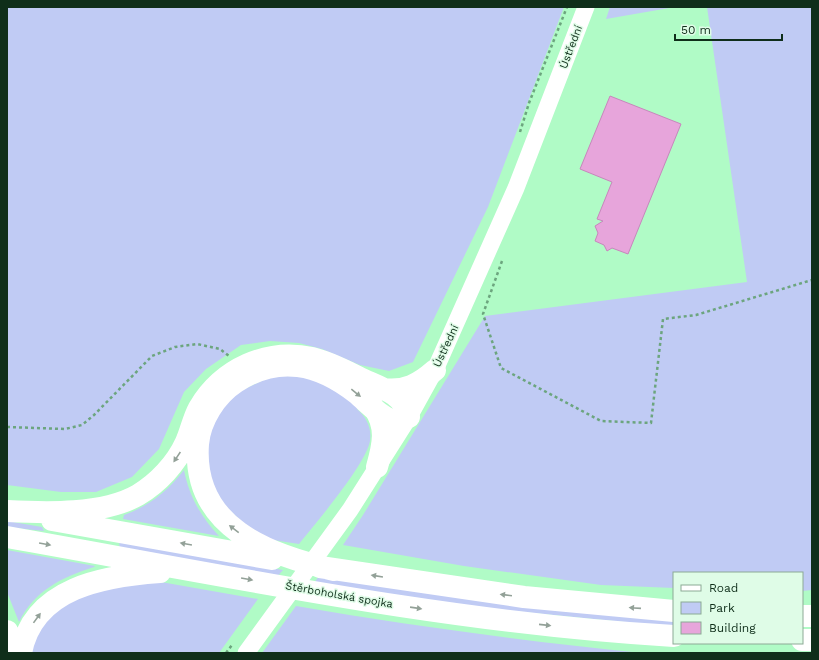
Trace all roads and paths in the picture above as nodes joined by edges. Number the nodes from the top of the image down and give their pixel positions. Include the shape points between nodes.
1 (567, 7) edge
2 (586, 7) edge
3 (518, 137) dead end
4 (504, 255) dead end
5 (812, 280) edge
6 (245, 366) junction
7 (435, 370) junction
8 (378, 398) junction
9 (409, 417) junction
10 (7, 427) edge
11 (377, 467) junction
12 (7, 511) edge
13 (7, 537) edge
14 (334, 570) junction
15 (208, 572) junction
16 (673, 611) edge
17 (7, 631) edge
18 (673, 636) edge
19 (250, 648) edge
20 (9, 653) edge
21 (21, 653) edge

1 - 3 path
2 - 7 street, Ústřední via 516,188
4 - 5 path via 483,314 501,368 601,420 651,423 663,319 696,315
6 - 8 highway via 277,356 300,356 324,361
6 - 10 path via 220,350 197,344 175,347 152,356 82,425 65,429
6 -> 12 highway via 228,375 212,390 198,409 186,442 176,460 159,478 137,495 110,506 92,509 51,512
7 - 8 highway via 418,384
7 - 9 street, Ústřední
8 - 9 highway via 387,419 402,420
8 - 11 highway via 383,431 382,452
14 -> 8 highway via 272,551 243,536 227,523 209,501 202,484 198,461 200,434 209,412 224,392 250,374 275,367 302,366 326,373
9 - 11 street, Ústřední
11 - 19 street, Ústřední via 350,510
14 -> 12 highway
13 -> 15 highway, Štěrboholská spojka
16 -> 14 highway via 524,598
15 -> 18 highway, Štěrboholská spojka via 381,603 496,619
21 -> 15 highway via 29,631 41,613 56,599 77,588 104,579 142,573
17 - 20 highway

